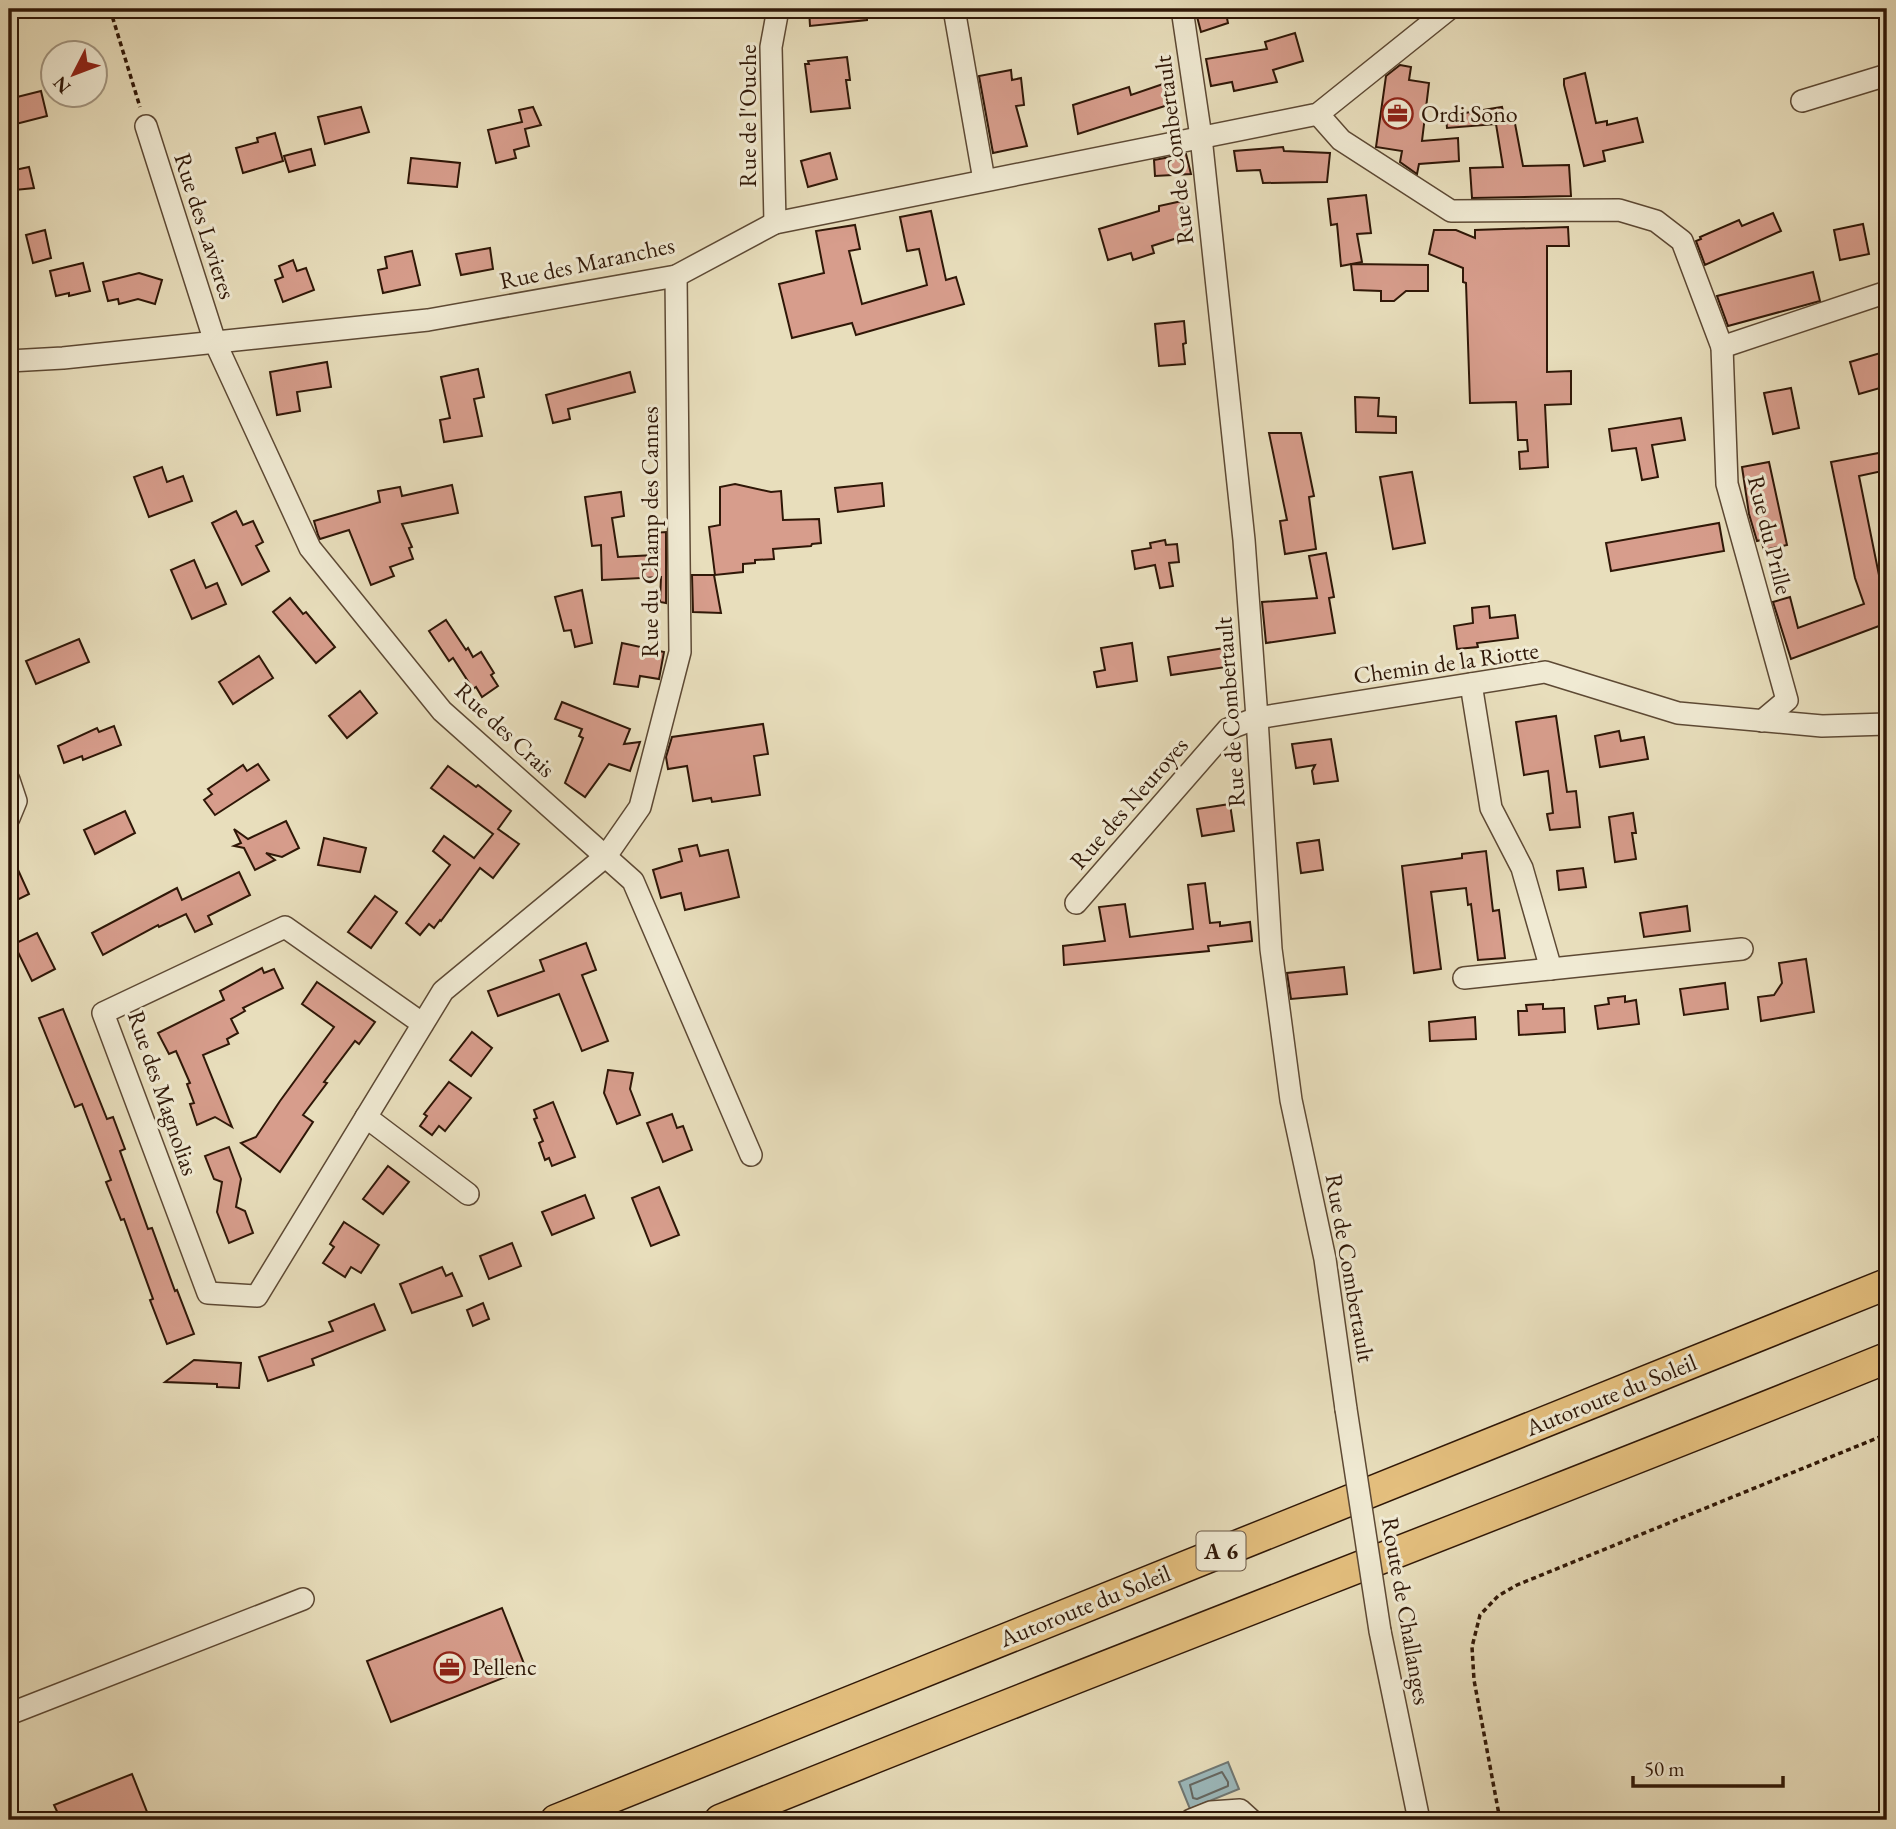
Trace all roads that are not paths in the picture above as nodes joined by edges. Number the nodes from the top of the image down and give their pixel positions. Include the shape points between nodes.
1 (778, 9) edge
2 (954, 9) edge
3 (1182, 9) edge
4 (1449, 9) edge
5 (1887, 75) edge
6 (1802, 101) dead end
7 (1318, 114) junction
8 (146, 126) road end
9 (1201, 137) junction
10 (984, 180) junction
11 (775, 223) junction
12 (676, 276) junction
13 (1887, 292) edge
14 (215, 342) junction
15 (1722, 347) junction
16 (9, 361) edge
17 (1471, 684) junction
18 (1257, 718) junction
19 (1762, 721) junction
20 (1887, 724) edge
21 (9, 780) edge
22 (9, 818) edge
23 (606, 856) junction
24 (1076, 903) dead end
25 (1742, 949) dead end
26 (1551, 969) junction
27 (1464, 978) dead end
28 (423, 1024) junction
29 (366, 1117) junction
30 (751, 1155) dead end
31 (468, 1194) dead end
32 (1887, 1284) edge
33 (1887, 1357) edge
34 (1346, 1409) joint
35 (303, 1599) dead end
36 (9, 1714) edge
37 (556, 1820) edge
38 (720, 1820) edge
39 (1191, 1820) edge
40 (1251, 1820) edge
41 (1419, 1820) edge

1 - 11 street, Rue de l'Ouche via 771,47
2 - 10 street
3 - 9 street, Rue de Combertault
4 - 7 street
5 - 6 street
7 - 9 street, Rue des Maranches
7 - 15 street via 1341,140 1451,211 1619,210 1656,221 1682,241
8 - 14 street, Rue des Lavieres
9 - 10 street, Rue des Maranches
9 - 18 street, Rue de Combertault via 1244,540
10 - 11 street, Rue des Maranches
11 - 12 street, Rue des Maranches
12 - 14 street, Rue des Maranches via 428,320
12 - 23 street, Rue du Champ des Cannes via 680,652 640,807
13 - 15 street
14 - 16 street, Rue des Maranches
14 - 23 street, Rue des Crais via 310,548 442,711
15 - 19 street, Rue du Prille via 1727,484 1787,700
17 - 18 street, Chemin de la Riotte
17 - 19 street, Chemin de la Riotte via 1545,672 1678,713
17 - 26 street via 1491,808 1522,868
18 - 24 street, Rue des Neuroyes via 1228,729
18 - 34 street, Rue de Combertault via 1271,949 1292,1100 1325,1259
19 - 20 street, Chemin de la Riotte via 1822,726
21 - 22 street via 16,801
23 - 28 street, Rue des Magnolias via 443,991
23 - 30 street, Rue des Crais via 633,881
25 - 26 street
26 - 27 street
28 - 29 street, Rue des Magnolias
28 - 29 street, Rue des Magnolias via 285,927 103,1013 208,1293 257,1296
29 - 31 street
32 - 37 highway, Autoroute du Soleil / A 6
33 - 38 highway
34 - 41 street, Route de Challanges, bridge via 1380,1631
35 - 36 street
39 - 40 street via 1211,1812 1240,1810

